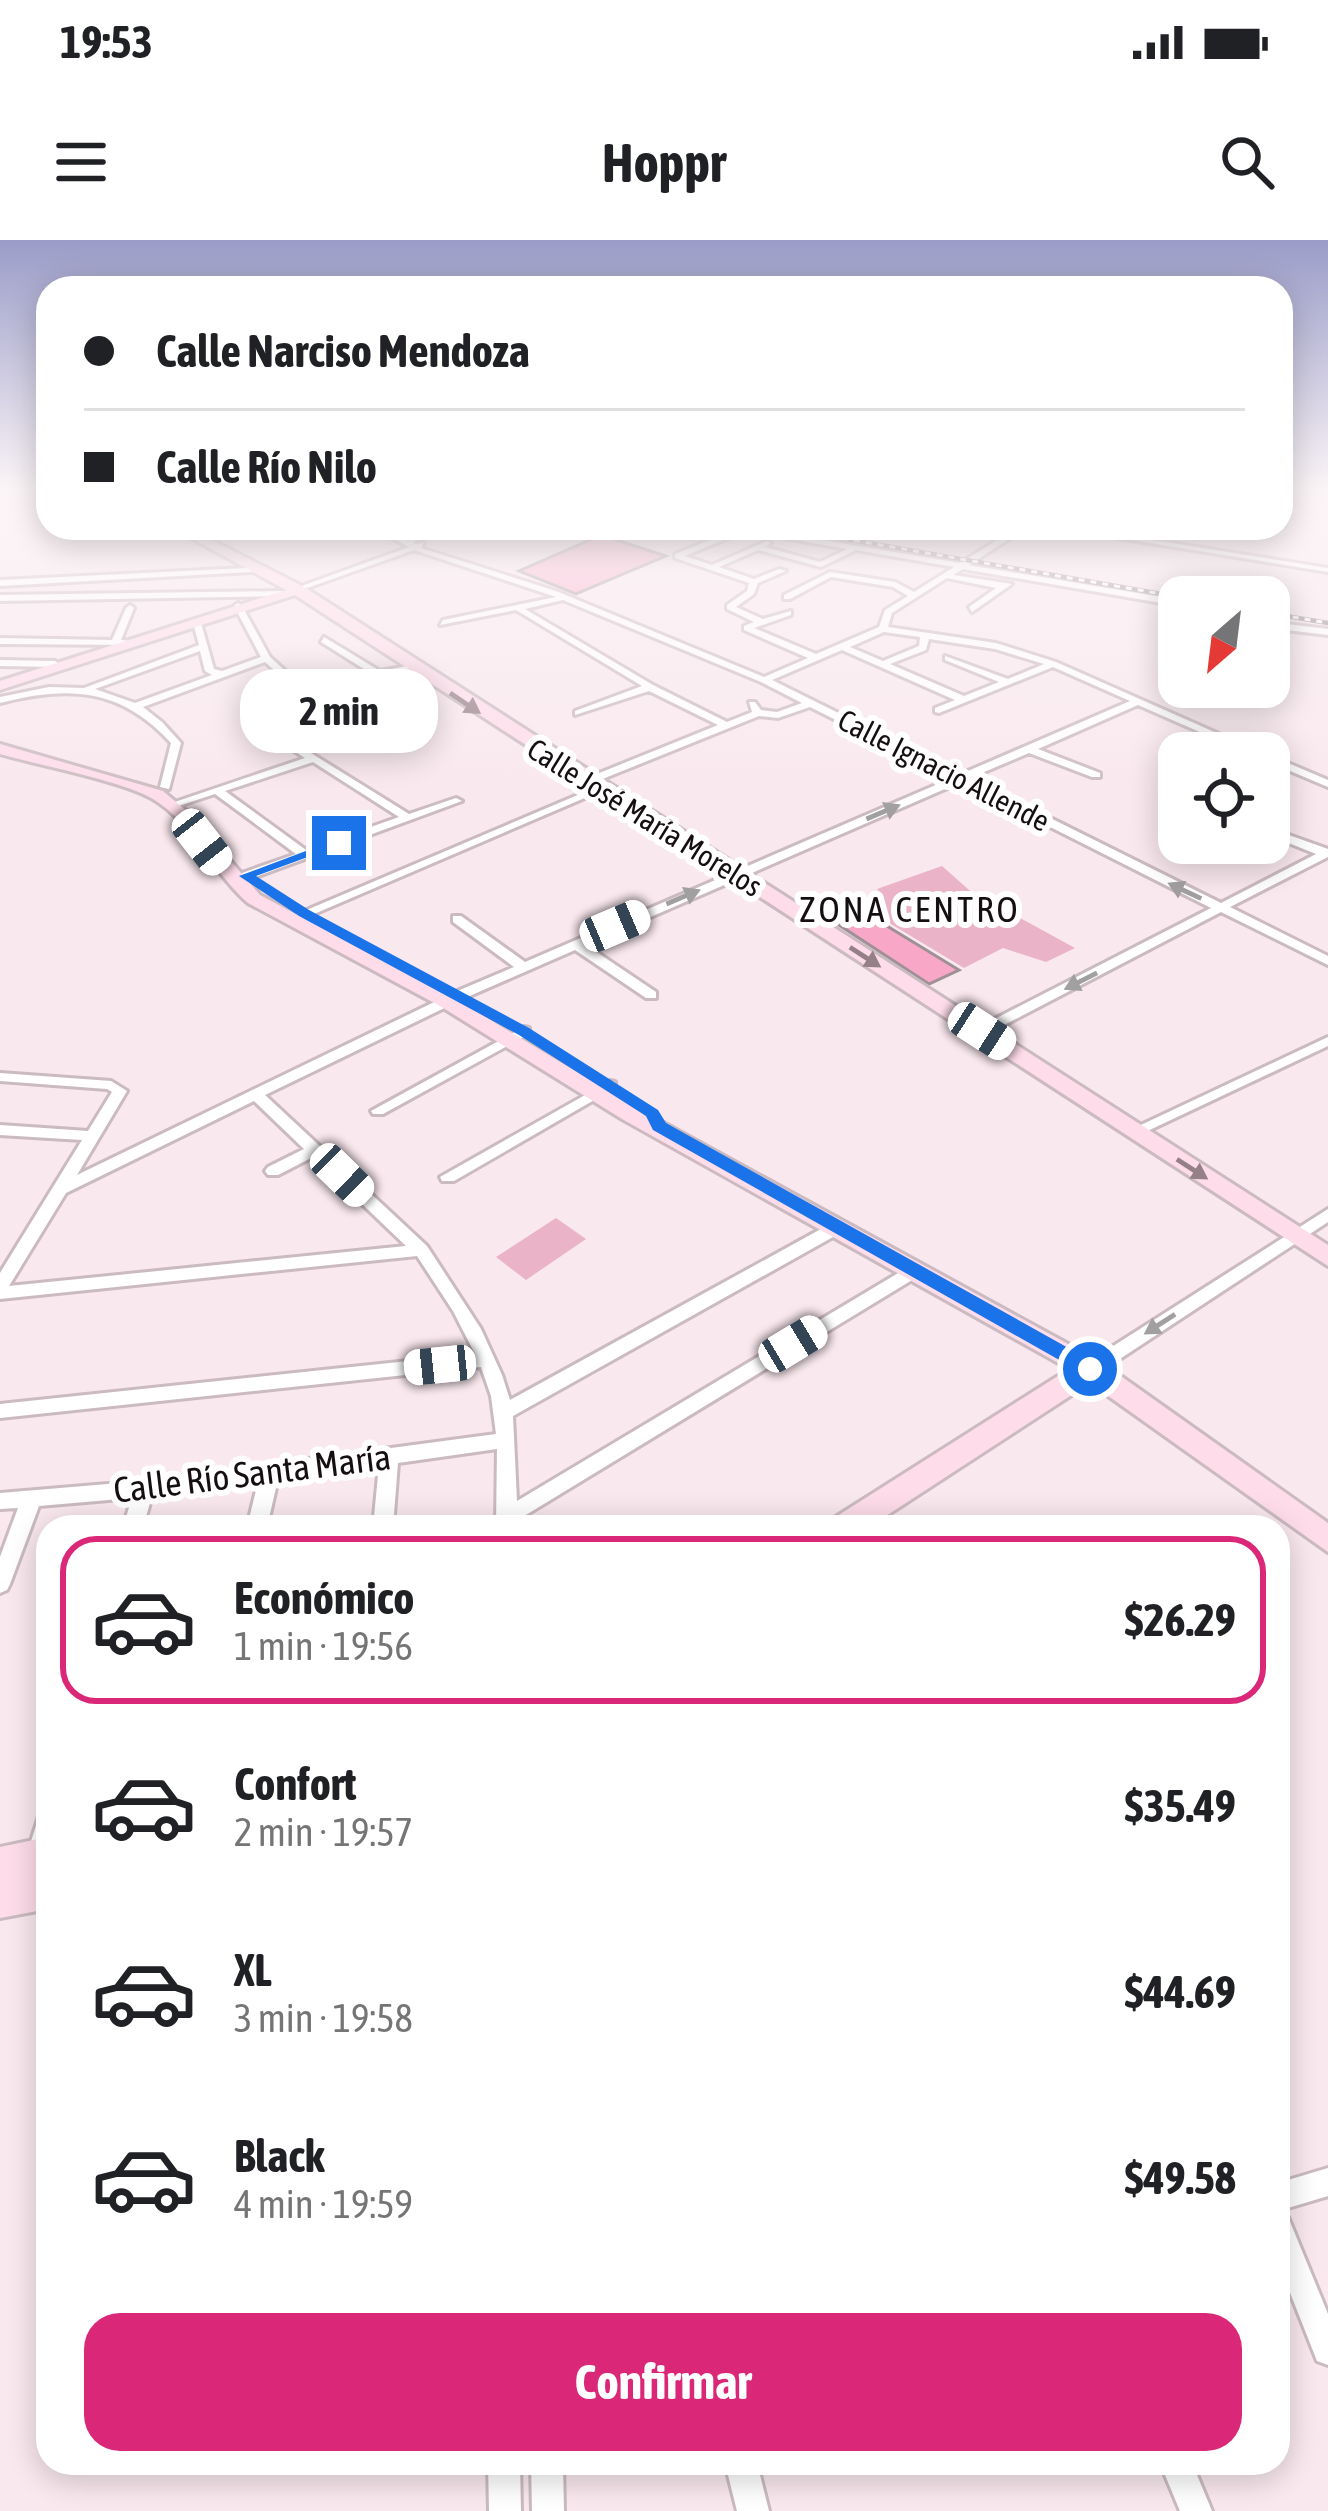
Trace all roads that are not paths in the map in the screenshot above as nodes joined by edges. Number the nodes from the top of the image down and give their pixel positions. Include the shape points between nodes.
1 (265, 598) edge
2 (301, 598) edge
3 (548, 598) edge
4 (566, 598) edge
5 (743, 598) edge
6 (912, 598) edge
7 (988, 598) edge
8 (1085, 598) edge
9 (240, 607) junction
10 (514, 607) junction
11 (130, 608) dead end
12 (972, 609) dead end
13 (1158, 611) edge
14 (788, 613) dead end
15 (66, 620) dead end
16 (762, 622) junction
17 (13, 623) dead end
18 (197, 623) junction
19 (443, 623) dead end
20 (1290, 628) edge
21 (883, 629) junction
22 (1328, 632) edge
23 (926, 638) junction
24 (56, 640) junction
25 (324, 640) dead end
26 (2, 641) edge
27 (125, 642) junction
28 (203, 647) junction
29 (843, 647) junction
30 (266, 658) junction
31 (817, 658) junction
32 (948, 658) dead end
33 (0, 663) edge
34 (961, 663) junction
35 (55, 664) junction
36 (883, 664) junction
37 (1053, 664) junction
38 (413, 668) junction
39 (221, 674) junction
40 (764, 680) junction
41 (919, 680) junction
42 (1007, 682) junction
43 (0, 683) edge
44 (650, 687) junction
45 (88, 688) junction
46 (785, 691) junction
47 (0, 700) edge
48 (313, 700) dead end
49 (964, 700) junction
50 (1139, 701) junction
51 (811, 703) junction
52 (134, 707) junction
53 (939, 710) dead end
54 (579, 713) dead end
55 (758, 713) junction
56 (725, 725) junction
57 (268, 730) dead end
58 (1209, 732) edge
59 (0, 745) edge
60 (1029, 749) junction
61 (311, 759) junction
62 (1290, 767) edge
63 (1096, 775) dead end
64 (963, 778) junction
65 (597, 784) junction
66 (1328, 784) edge
67 (218, 791) junction
68 (174, 798) junction
69 (456, 801) dead end
70 (408, 818) junction
71 (1290, 839) edge
72 (1327, 853) edge
73 (305, 855) junction
74 (736, 874) junction
75 (246, 876) junction
76 (1223, 909) junction
77 (297, 916) junction
78 (457, 919) dead end
79 (575, 944) junction
80 (1328, 961) edge
81 (524, 967) junction
82 (651, 995) dead end
83 (453, 998) junction
84 (982, 1031) junction
85 (517, 1035) junction
86 (1328, 1041) edge
87 (0, 1077) edge
88 (601, 1088) junction
89 (257, 1096) junction
90 (378, 1111) dead end
91 (0, 1130) edge
92 (1134, 1132) junction
93 (93, 1136) junction
94 (316, 1150) junction
95 (273, 1171) dead end
96 (448, 1177) dead end
97 (60, 1189) junction
98 (1328, 1214) edge
99 (836, 1228) junction
100 (1297, 1237) junction
101 (421, 1250) junction
102 (1328, 1257) edge
103 (916, 1270) junction
104 (0, 1290) edge
105 (484, 1360) junction
106 (1090, 1369) junction
107 (0, 1411) edge
108 (504, 1412) junction
109 (503, 1442) junction
110 (389, 1456) junction
111 (270, 1472) junction
112 (144, 1489) junction
113 (32, 1497) junction
114 (0, 1501) edge
115 (136, 1515) edge
116 (260, 1515) edge
117 (384, 1515) edge
118 (506, 1515) edge
119 (517, 1515) edge
120 (864, 1515) edge
121 (1328, 1539) edge
122 (0, 1584) edge
123 (0, 1865) edge
124 (36, 1867) edge
125 (36, 1874) edge
126 (0, 1900) edge
127 (1328, 2182) edge
128 (1290, 2193) edge
129 (1290, 2257) edge
130 (1328, 2350) edge
131 (504, 2475) edge
132 (547, 2475) edge
133 (745, 2475) edge
134 (1181, 2475) edge
135 (505, 2511) edge
136 (548, 2511) edge
137 (753, 2511) edge
138 (1196, 2511) edge

1 - 9 street
2 - 38 street, Calle José María Morelos
3 - 10 street
4 - 40 street, Calle Ignacio Allende
5 - 16 street via 730,607
6 - 21 street via 888,613
7 - 12 street
8 - 13 street
9 - 18 street
9 - 27 street
9 - 30 street
10 - 19 street
10 - 44 street
11 - 27 street
14 - 16 street
15 - 24 street
16 - 31 street via 746,628
17 - 26 street
18 - 27 street
18 - 28 street
20 - 22 street
21 - 23 street
21 - 29 street
23 - 36 street via 923,648
23 - 37 street via 996,646
24 - 26 street
24 - 27 street
25 - 38 street via 378,674
27 - 35 street
27 - 43 street
28 - 39 street via 210,670
28 - 45 street
29 - 31 street
29 - 36 street
30 - 39 street
30 - 48 street
31 - 40 street
32 - 34 street
33 - 35 street
34 - 41 street
34 - 42 street
35 - 43 street
36 - 41 street
37 - 42 street
37 - 50 street
38 -> 65 street, Calle José María Morelos
39 - 52 street
40 - 46 street, Calle Ignacio Allende
41 - 49 street
42 - 49 street
44 - 54 street
44 - 56 street
45 - 47 street
45 - 52 street
46 - 51 street, Calle Ignacio Allende
46 - 55 street via 752,704
49 - 53 street
50 - 58 street
50 - 60 street
51 - 55 street
51 - 64 street, Calle Ignacio Allende
52 - 68 street via 176,743
55 - 56 street
56 - 65 street
57 - 61 street
59 - 68 street
60 - 63 street
60 - 64 street
61 - 67 street
61 - 70 street
62 - 66 street
74 -> 64 street
76 -> 64 street, Calle Ignacio Allende
65 - 74 street, Calle José María Morelos
65 - 77 street via 497,836
67 - 68 street
67 - 73 street
68 - 75 street
68 - 77 street via 241,890
69 - 70 street
70 - 73 street
71 - 72 street
72 - 76 street
73 - 75 street
79 -> 74 street
74 -> 84 street, Calle José María Morelos
75 - 77 street
76 - 80 street, Calle Ignacio Allende
76 -> 84 street
77 - 83 street
78 - 81 street
79 - 81 street
79 - 82 street
81 - 83 street
83 - 85 street
83 - 89 street
84 - 92 street, Calle José María Morelos
85 - 88 street
85 - 90 street
86 - 92 street
87 - 93 street via 117,1087
88 - 96 street
88 - 99 street
89 - 94 street
89 - 97 street
91 - 93 street
92 -> 100 street, Calle José María Morelos
93 - 97 street
94 - 95 street
94 - 101 street
97 - 104 street
98 - 100 street
99 - 103 street
99 - 108 street
100 - 102 street, Calle José María Morelos
100 -> 106 street
101 - 104 street
101 - 105 street
103 - 106 street
103 - 119 street
105 - 107 street
105 - 108 street
106 - 120 street
106 - 121 street
108 - 109 street
109 - 110 street, Calle Río Santa María
109 - 118 street
110 - 111 street, Calle Río Santa María
110 - 117 street
111 - 112 street, Calle Río Santa María
111 - 116 street
112 - 113 street, Calle Río Santa María
112 - 115 street
113 - 114 street, Calle Río Santa María
113 - 122 street
123 - 124 street
125 - 126 street
127 - 128 street
129 - 130 street
131 - 135 street
132 - 136 street
133 - 137 street
134 - 138 street

